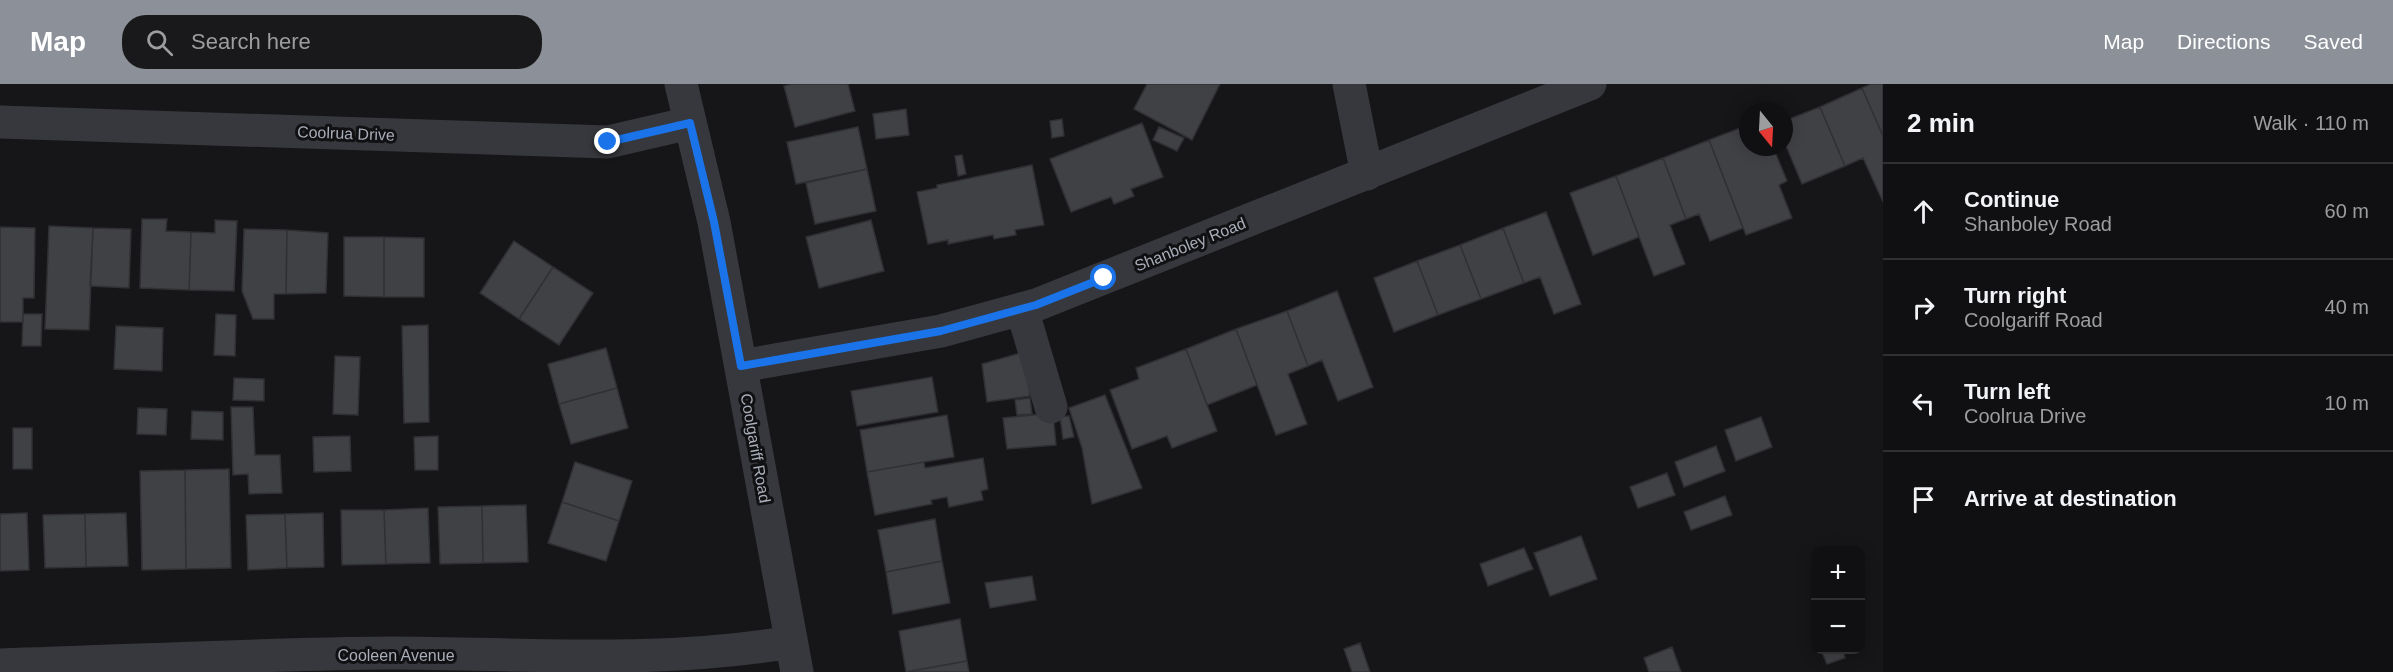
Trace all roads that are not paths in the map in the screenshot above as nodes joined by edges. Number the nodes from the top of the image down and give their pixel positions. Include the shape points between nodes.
1 (681, 84) edge
2 (1349, 84) edge
3 (1590, 84) edge
4 (0, 122) edge
5 (690, 123) junction
6 (1367, 174) junction
7 (1022, 309) junction
8 (741, 366) junction
9 (1051, 407) dead end
10 (794, 657) edge
11 (0, 665) edge

1 - 5 street, Coolgariff Road
2 - 6 street
3 - 6 street, Shanboley Road
4 - 5 street, Coolrua Drive via 608,142
5 - 8 street, Coolgariff Road via 714,222
6 - 7 street, Shanboley Road
7 - 8 street, Shanboley Road via 941,331
7 - 9 street
8 - 10 street, Coolgariff Road
10 - 11 street, Cooleen Avenue via 390,653

